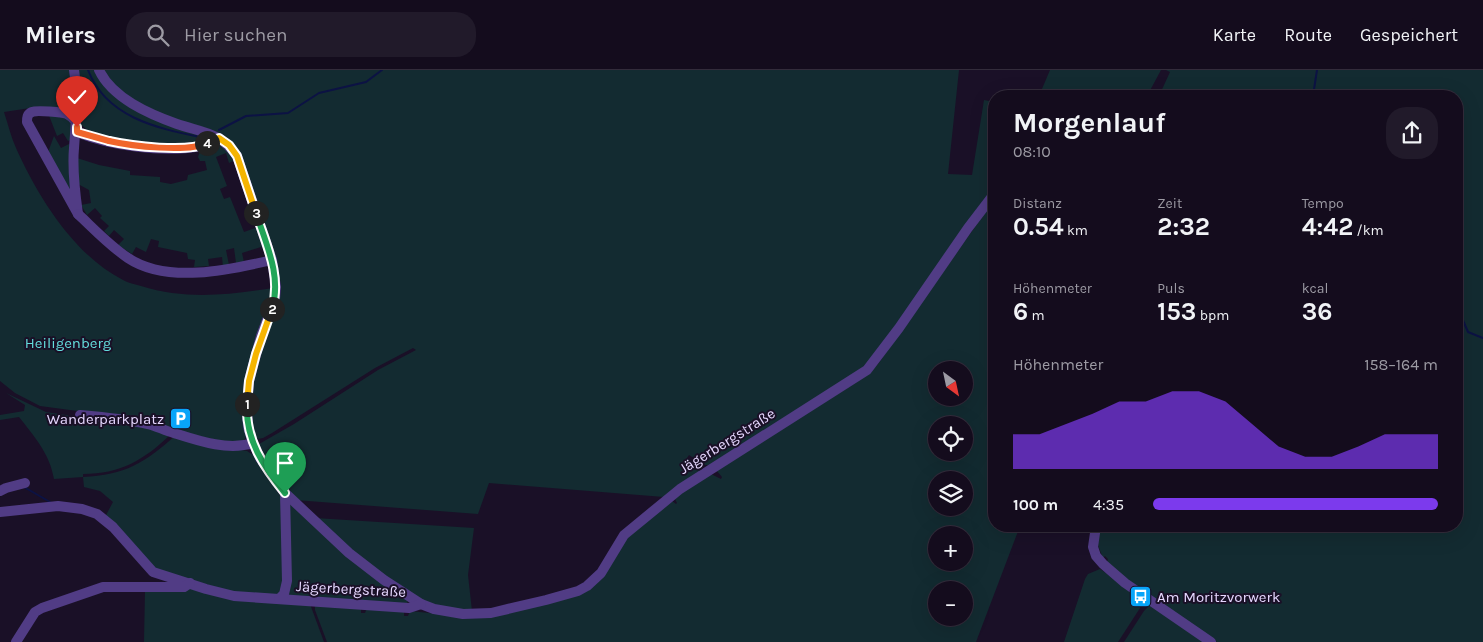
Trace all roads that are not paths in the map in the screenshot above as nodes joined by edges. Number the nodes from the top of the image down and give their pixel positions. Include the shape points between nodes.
1 (74, 70) edge
2 (99, 70) edge
3 (76, 127) junction
4 (219, 138) junction
5 (988, 202) edge
6 (78, 214) junction
7 (272, 260) junction
8 (80, 414) dead end
9 (253, 443) junction
10 (25, 482) dead end
11 (0, 491) edge
12 (285, 493) junction
13 (0, 512) edge
14 (1095, 532) edge
15 (190, 584) junction
16 (279, 599) junction
17 (421, 604) junction
18 (16, 642) edge
19 (1211, 642) edge

1 - 3 street
2 - 4 street via 109,86 128,101 154,115
3 - 4 street via 91,137 139,146 203,146
3 - 6 street via 74,163
3 - 6 street via 63,113 34,111 27,118
4 - 7 street, Jägerbergstraße via 237,156
5 - 17 street, Jägerbergstraße via 867,370 680,489 624,535 601,573 587,586 491,613 449,612
6 - 7 street via 130,259 162,270 219,271
7 - 9 street, Jägerbergstraße via 275,299 249,381 248,427
8 - 9 street via 150,425 218,445 240,447
9 - 12 street, Jägerbergstraße via 267,470
10 - 11 street
12 - 16 street, Jägerbergstraße via 287,581 284,594
12 - 17 street, Jägerbergstraße via 350,553
13 - 15 street, Jägerbergstraße via 58,506 97,514 153,572
14 - 19 street via 1093,547 1102,564
15 - 16 street, Jägerbergstraße via 234,596
15 - 18 street via 184,588 103,586 35,612
16 - 17 street, Jägerbergstraße via 409,608

